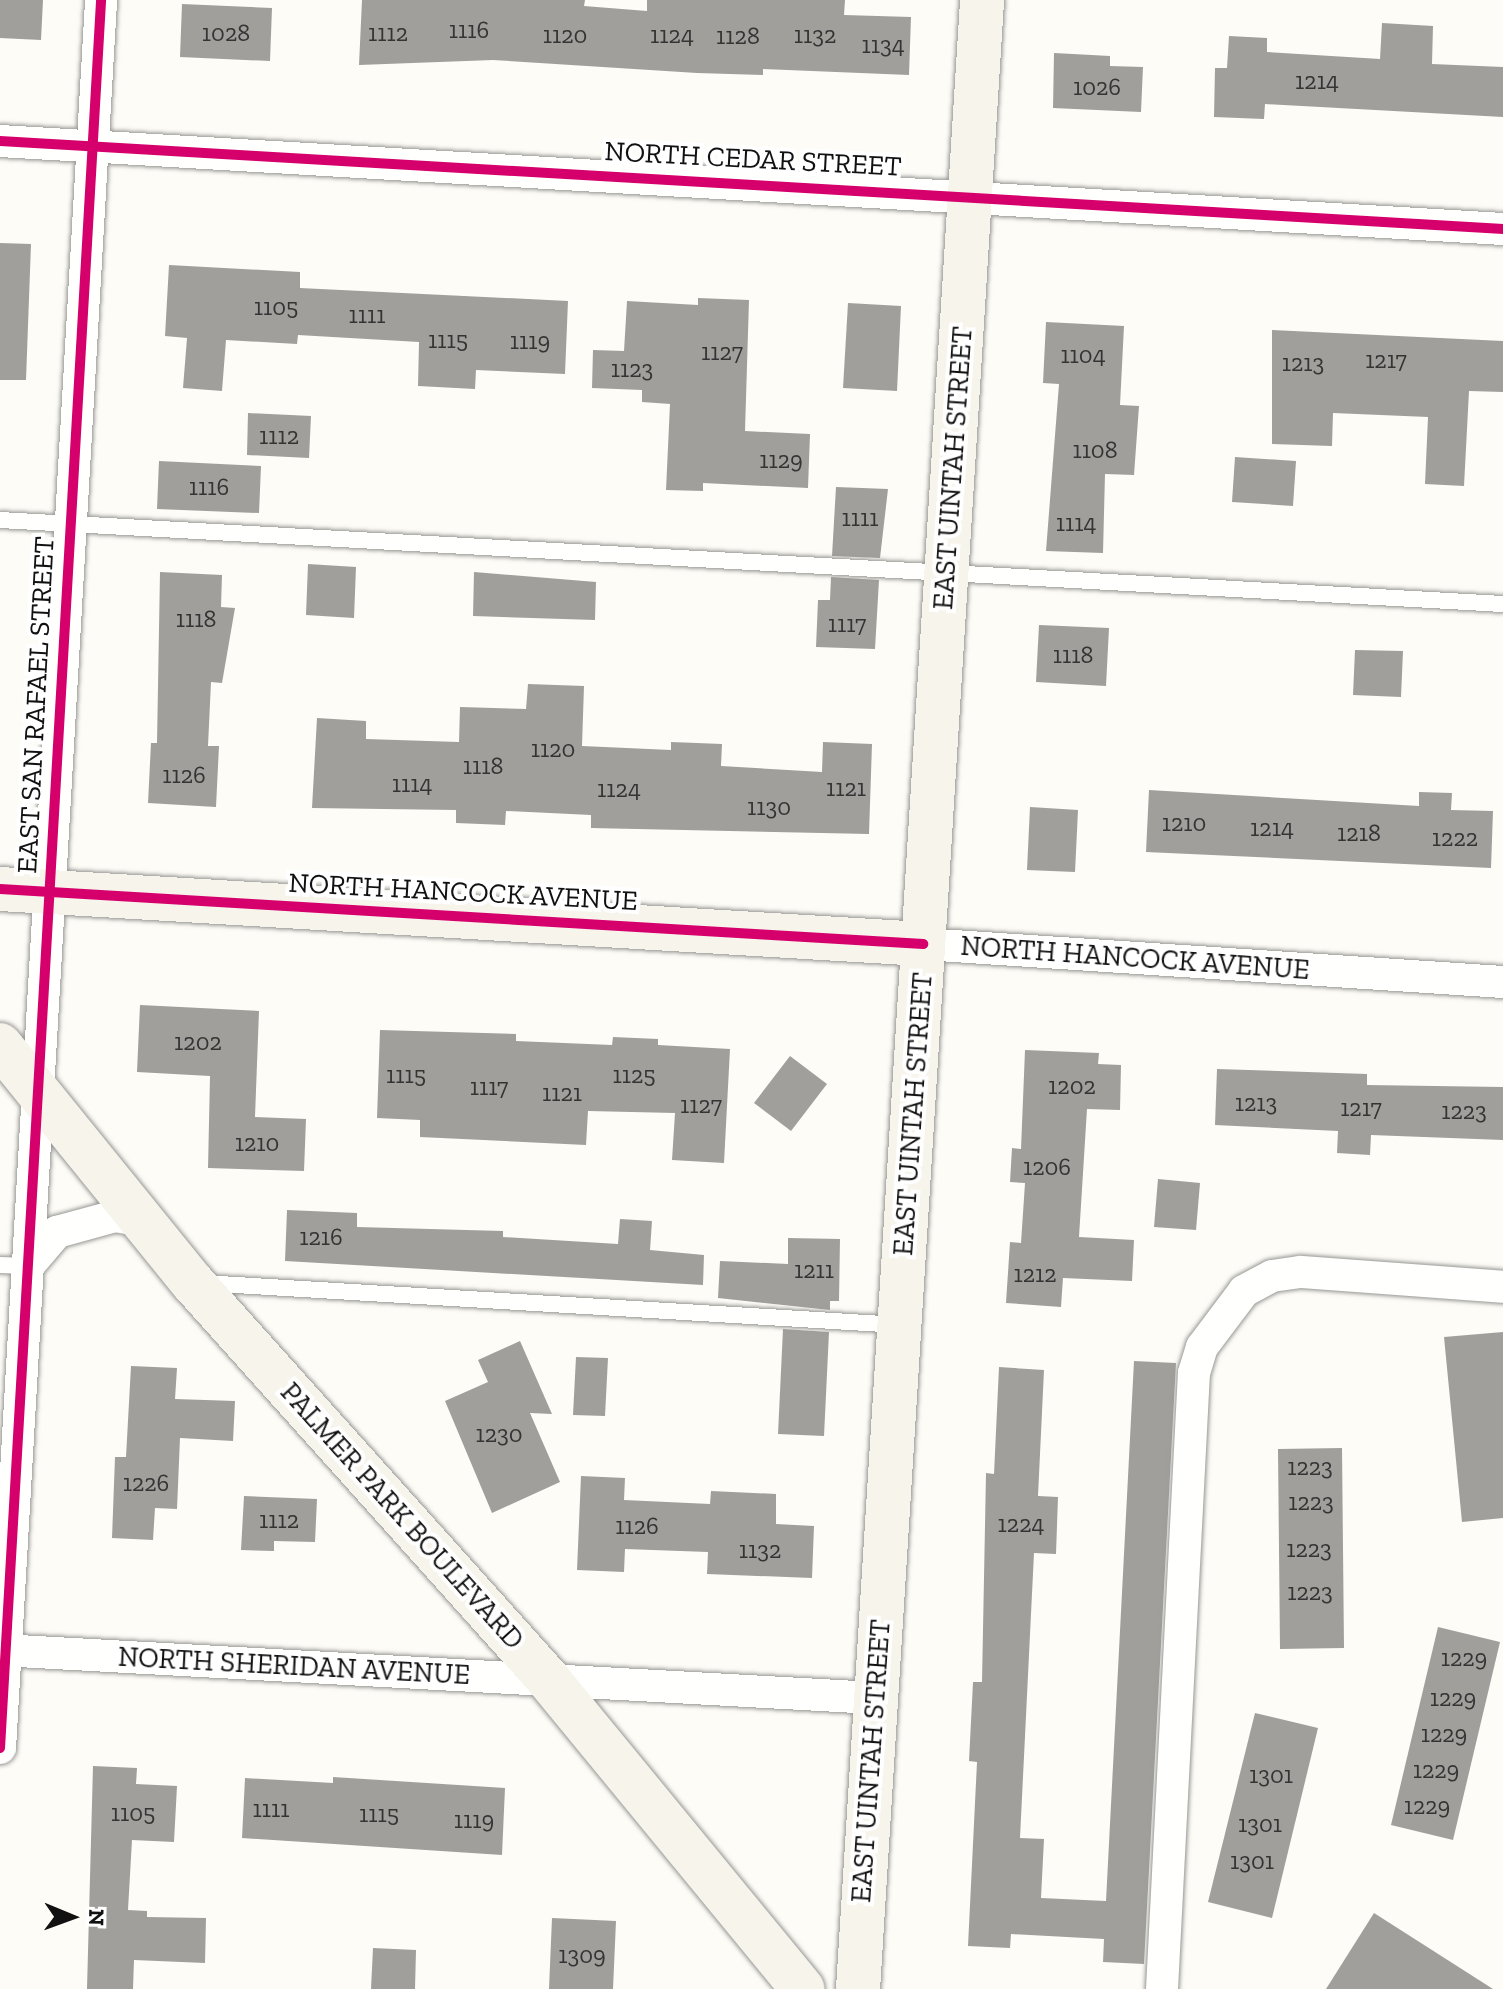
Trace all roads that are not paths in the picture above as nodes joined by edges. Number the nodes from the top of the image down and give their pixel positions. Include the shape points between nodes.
1 (101, 0) edge
2 (982, 0) edge
3 (0, 141) edge
4 (92, 146) junction
5 (971, 196) junction
6 (1503, 229) edge
7 (0, 520) edge
8 (70, 523) junction
9 (946, 572) junction
10 (1503, 604) edge
11 (0, 889) edge
12 (49, 891) junction
13 (923, 944) junction
14 (1503, 982) edge
15 (0, 1045) edge
16 (38, 1095) junction
17 (144, 1221) junction
18 (14, 1265) edge
19 (193, 1283) junction
20 (1503, 1287) edge
21 (900, 1325) junction
22 (2, 1650) edge
23 (548, 1679) junction
24 (876, 1698) junction
25 (0, 1748) edge
26 (803, 1989) edge
27 (858, 1989) edge
28 (1162, 1989) edge

1 - 4 street, EAST SAN RAFAEL STREET
2 - 5 main road, EAST UINTAH STREET
3 - 4 street, NORTH CEDAR STREET
4 - 5 street, NORTH CEDAR STREET
4 - 8 street, EAST SAN RAFAEL STREET
5 - 6 street, NORTH CEDAR STREET
5 - 9 main road, EAST UINTAH STREET
7 - 8 lane
8 - 9 lane
8 - 12 street, EAST SAN RAFAEL STREET
9 - 10 lane
9 - 13 main road, EAST UINTAH STREET
11 - 12 main road, NORTH HANCOCK AVENUE
12 - 13 main road, NORTH HANCOCK AVENUE
12 - 16 street, EAST SAN RAFAEL STREET
13 - 14 street, NORTH HANCOCK AVENUE
13 - 21 main road, EAST UINTAH STREET
15 - 16 main road, PALMER PARK BOULEVARD
16 - 17 main road, PALMER PARK BOULEVARD
16 - 18 street, EAST SAN RAFAEL STREET
17 - 18 street via 115,1216 57,1232
17 - 19 main road, PALMER PARK BOULEVARD
18 - 22 street, EAST SAN RAFAEL STREET
19 - 21 lane
19 - 23 main road, PALMER PARK BOULEVARD
20 - 28 street via 1301,1272 1272,1276 1244,1291 1202,1347 1193,1389
21 - 24 main road, EAST UINTAH STREET
22 - 23 street, NORTH SHERIDAN AVENUE
22 - 25 street, EAST SAN RAFAEL STREET
23 - 24 street, NORTH SHERIDAN AVENUE
23 - 26 main road, PALMER PARK BOULEVARD
24 - 27 main road, EAST UINTAH STREET

